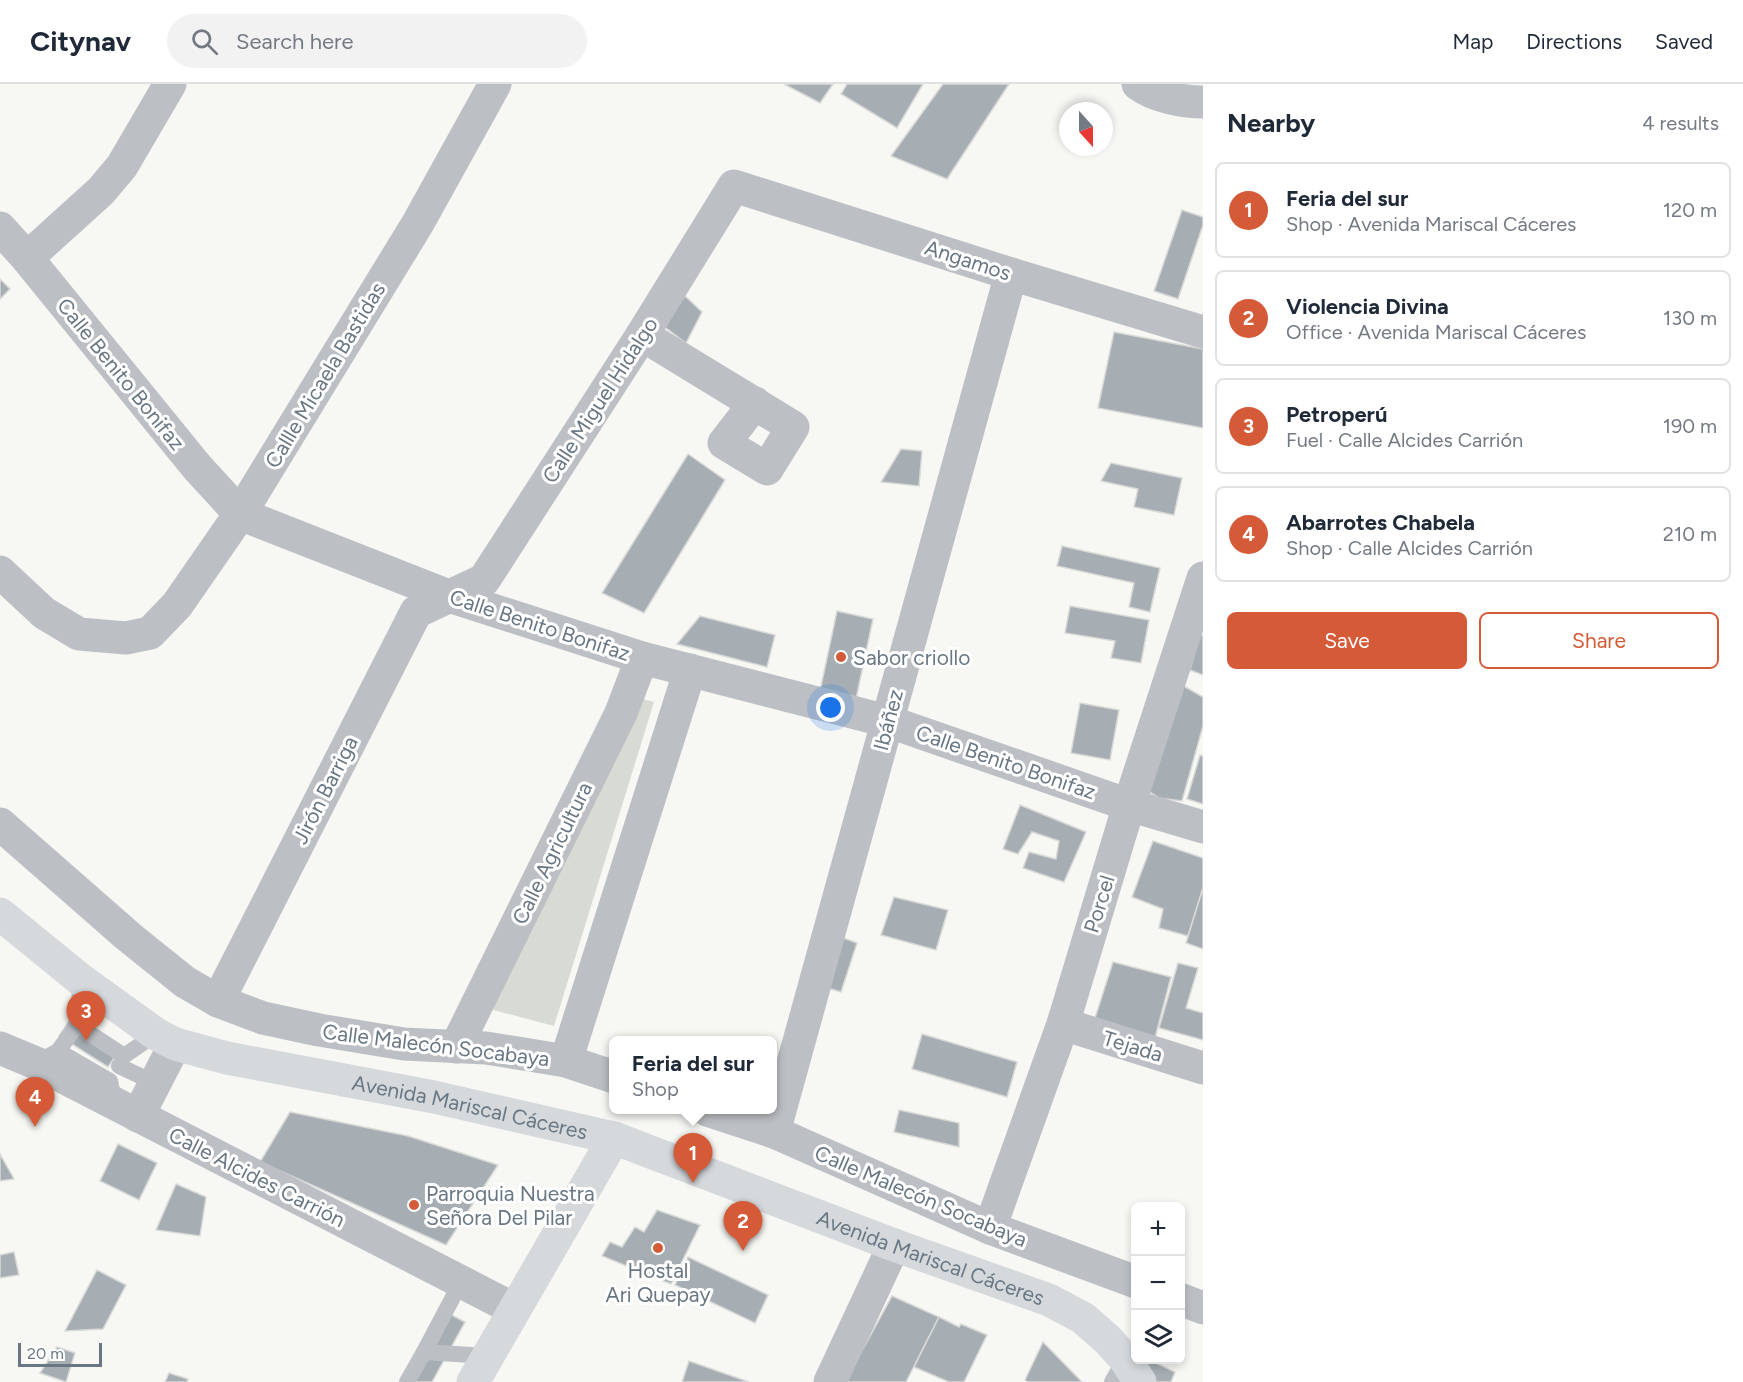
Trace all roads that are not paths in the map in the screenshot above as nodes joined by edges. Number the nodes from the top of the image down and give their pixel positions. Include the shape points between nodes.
1 (171, 84) edge
2 (495, 84) edge
3 (1138, 84) edge
4 (1203, 102) edge
5 (734, 186) joint
6 (0, 228) edge
7 (27, 258) junction
8 (1011, 274) junction
9 (1203, 332) edge
10 (642, 335) junction
11 (755, 403) dead end
12 (240, 514) junction
13 (0, 572) edge
14 (1203, 578) edge
15 (449, 596) junction
16 (642, 658) junction
17 (690, 670) junction
18 (887, 721) junction
19 (1129, 806) junction
20 (0, 824) edge
21 (1203, 827) edge
22 (0, 914) edge
23 (81, 980) junction
24 (218, 1001) junction
25 (1063, 1024) junction
26 (78, 1025) junction
27 (166, 1039) junction
28 (456, 1047) junction
29 (0, 1048) edge
30 (47, 1057) junction
31 (566, 1061) junction
32 (1203, 1068) edge
33 (609, 1075) edge
34 (121, 1085) junction
35 (719, 1114) edge
36 (774, 1132) junction
37 (614, 1138) junction
38 (990, 1228) junction
39 (894, 1245) junction
40 (1131, 1280) edge
41 (461, 1282) junction
42 (1185, 1301) edge
43 (1203, 1308) edge
44 (514, 1309) junction
45 (424, 1352) junction
46 (480, 1369) edge
47 (1126, 1374) edge
48 (407, 1382) edge
49 (830, 1382) edge

1 - 7 street via 122,166 101,192
2 - 12 street, Callle Micaela Bastidas via 418,223
3 - 4 street via 1149,92
5 - 8 street, Angamos
5 - 10 street, Calle Miguel Hidalgo
6 - 7 street, Calle Benito Bonifaz
7 - 12 street, Calle Benito Bonifaz
8 - 9 street, Angamos
8 - 18 street, Ibáñez
10 - 11 street
10 - 15 street, Calle Miguel Hidalgo via 484,580
12 - 13 street, Callle Micaela Bastidas via 177,605 150,633 126,638 79,634 44,613
12 - 15 street, Calle Benito Bonifaz
14 - 19 street, Porcel
15 - 16 street, Calle Benito Bonifaz
15 - 24 street, Jirón Barriga via 416,612
16 - 17 street, Calle Benito Bonifaz
16 - 28 street, Calle Agricultura via 621,713
17 - 18 street, Calle Benito Bonifaz
17 - 31 street
18 - 19 street, Calle Benito Bonifaz
18 - 36 street, Ibáñez
19 - 21 street, Calle Benito Bonifaz
19 - 25 street, Porcel
20 - 24 street, Calle Malecón Socabaya via 129,937 185,982
22 - 23 main road, Avenida Mariscal Cáceres
23 - 26 lane
23 - 27 main road, Avenida Mariscal Cáceres
24 - 28 street, Calle Malecón Socabaya via 263,1018 319,1030 404,1044
25 - 32 street, Tejada
25 - 38 street, Porcel
26 - 30 lane
26 - 34 lane
27 - 34 lane
27 - 34 street via 155,1083
27 - 37 main road, Avenida Mariscal Cáceres via 226,1058 434,1097
28 - 31 street, Calle Malecón Socabaya
29 - 30 street, Calle Alcides Carrión
30 - 34 street, Calle Alcides Carrión
31 - 33 street, Calle Malecón Socabaya
34 - 41 street, Calle Alcides Carrión
35 - 36 street, Calle Malecón Socabaya
36 - 38 street, Calle Malecón Socabaya
37 - 39 main road, Avenida Mariscal Cáceres
37 - 44 main road
38 - 40 street, Calle Malecón Socabaya
39 - 47 main road, Avenida Mariscal Cáceres via 1049,1300 1083,1318 1108,1340
39 - 49 street
41 - 44 street, Calle Alcides Carrión
41 - 45 lane
42 - 43 street
44 - 46 main road
45 - 46 lane
45 - 48 lane

